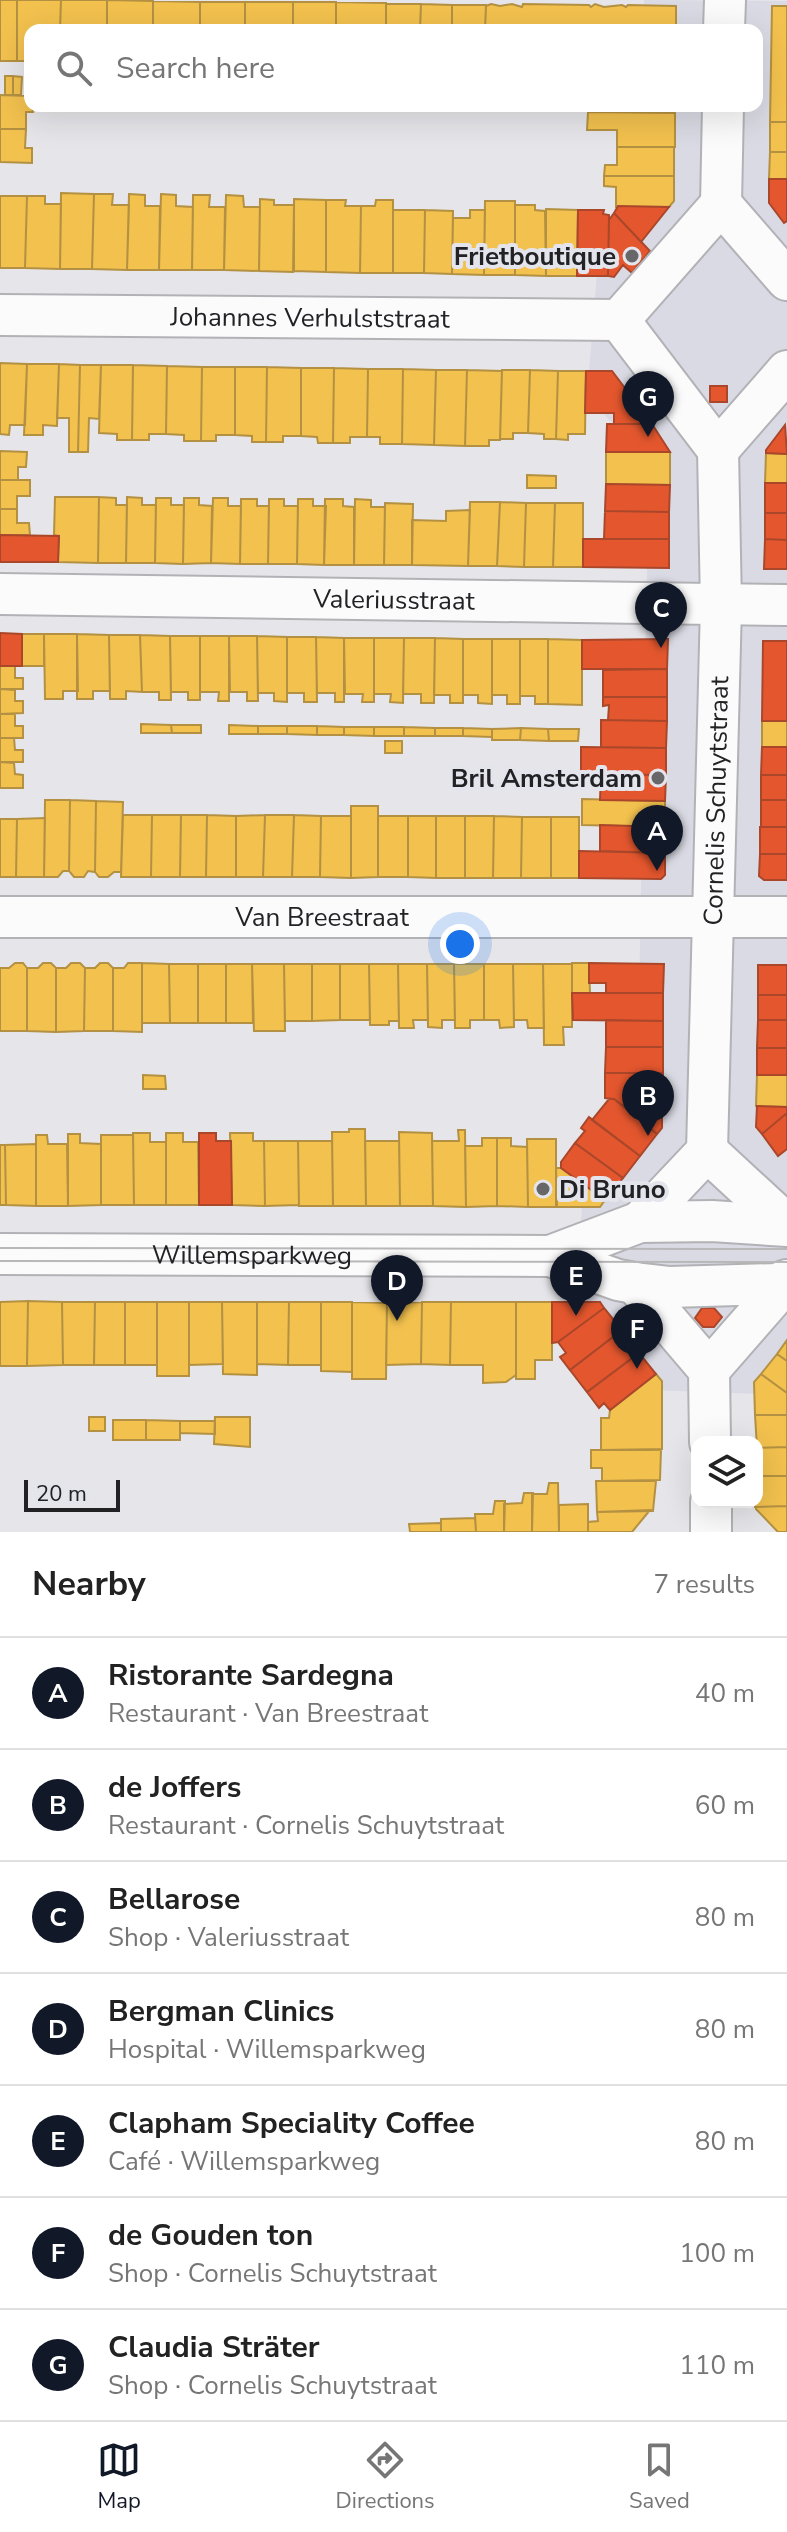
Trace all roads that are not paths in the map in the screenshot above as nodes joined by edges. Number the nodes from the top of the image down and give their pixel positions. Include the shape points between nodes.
1 (725, 0) edge
2 (724, 24) edge
3 (723, 112) edge
4 (721, 204) junction
5 (787, 280) edge
6 (0, 315) edge
7 (619, 320) junction
8 (787, 371) edge
9 (718, 450) junction
10 (0, 594) edge
11 (721, 605) junction
12 (787, 605) edge
13 (0, 917) edge
14 (715, 917) junction
15 (787, 917) edge
16 (707, 1151) junction
17 (785, 1225) edge
18 (629, 1226) junction
19 (0, 1254) edge
20 (550, 1256) junction
21 (627, 1281) junction
22 (782, 1282) edge
23 (709, 1370) junction
24 (710, 1436) edge
25 (711, 1508) edge
26 (711, 1532) edge

1 - 2 street
3 - 4 street
4 - 5 street
4 - 7 street
6 - 7 street, Johannes Verhulststraat
7 - 9 street
8 - 9 street
9 - 11 street, Cornelis Schuytstraat
10 - 11 street, Valeriusstraat
11 - 12 street, Valeriusstraat
11 - 14 street, Cornelis Schuytstraat
13 - 14 street, Van Breestraat
14 - 15 street, Van Breestraat
14 - 16 street, Cornelis Schuytstraat
16 - 17 street
16 - 18 street
17 - 18 street, Willemsparkweg via 712,1221
18 - 20 street, Willemsparkweg
18 - 21 street via 611,1238 606,1255
19 - 20 street, Willemsparkweg
20 - 21 street, Willemsparkweg
21 - 22 street, Willemsparkweg via 670,1287
21 - 23 street
22 - 23 street
23 - 24 street
25 - 26 street

